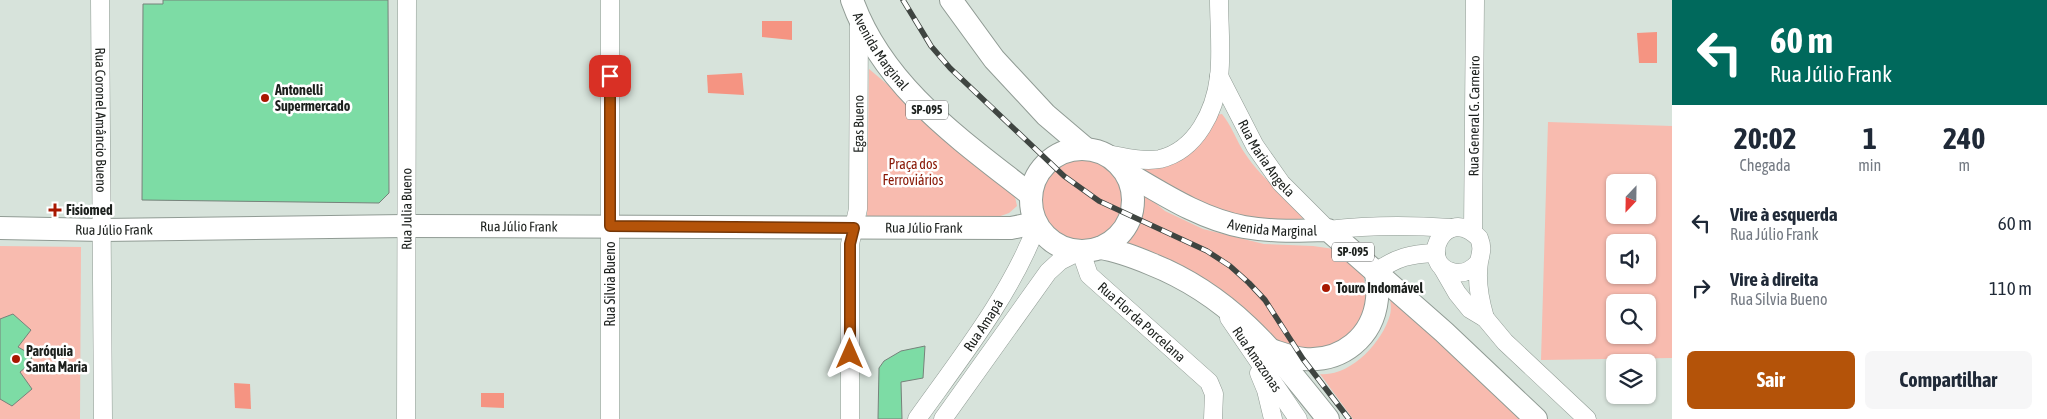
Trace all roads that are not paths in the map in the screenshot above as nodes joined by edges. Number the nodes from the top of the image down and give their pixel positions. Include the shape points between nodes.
1 (100, 0) edge
2 (407, 0) edge
3 (610, 0) edge
4 (951, 0) edge
5 (1219, 0) edge
6 (1475, 0) edge
7 (855, 10) edge
8 (1219, 76) junction
9 (1096, 152) junction
10 (1126, 173) junction
11 (1031, 195) junction
12 (1036, 224) junction
13 (406, 226) junction
14 (610, 226) junction
15 (0, 228) edge
16 (854, 228) junction
17 (1451, 228) junction
18 (102, 230) junction
19 (1328, 230) junction
20 (1473, 232) junction
21 (1086, 251) junction
22 (1439, 260) junction
23 (1479, 262) junction
24 (1376, 272) junction
25 (1216, 300) junction
26 (1485, 318) junction
27 (1246, 342) junction
28 (1274, 351) junction
29 (103, 419) edge
30 (406, 419) edge
31 (610, 419) edge
32 (850, 419) edge
33 (917, 419) edge
34 (943, 419) edge
35 (1213, 419) edge
36 (1273, 419) edge
37 (1298, 419) edge
38 (1328, 419) edge
39 (1536, 419) edge
40 (1587, 419) edge

1 - 18 street, Rua Coronel Amâncio Bueno
2 - 13 street, Rua Julia Bueno
3 - 14 street, Rua Silvia Bueno
4 - 9 main road, SP-095 via 994,59 1046,115
5 - 8 street, Rua Maria Angela
6 - 20 street, Rua General G. Carneiro
7 - 11 main road, Avenida Marginal / SP-095 via 877,51 911,94 948,130
7 - 16 street, Egas Bueno via 860,60 858,209
8 - 9 street, Rua Maria Angela via 1211,109 1199,133 1181,149 1160,159
8 - 19 street, Rua Maria Angela via 1255,146 1282,183
9 - 10 main road, SP-095 via 1118,163
9 - 11 main road via 1066,152 1048,162 1038,172
10 - 19 main road, Avenida Marginal / SP-095 via 1210,218 1287,232
10 - 21 main road, SP-095 via 1134,195 1127,226 1112,243
11 - 12 main road
12 - 16 main road, Rua Júlio Frank via 1011,228
12 - 21 main road via 1054,244
12 - 33 street, Rua Amapá via 1015,274
13 - 14 main road, Rua Júlio Frank
13 - 18 main road, Rua Júlio Frank
13 - 30 street, Rua Julia Bueno
14 - 16 main road, Rua Júlio Frank
14 - 31 street, Rua Silvia Bueno
15 - 18 main road, Rua Júlio Frank
16 - 32 street, Egas Bueno via 850,244
17 - 19 street via 1358,227
17 - 20 street via 1465,228
17 - 22 street via 1438,241
18 - 29 street, Rua Coronel Amâncio Bueno
19 - 24 main road, Avenida Marginal / SP-095
20 - 23 street via 1482,246
21 - 25 main road via 1118,251 1174,274
21 - 34 street, Rua Amapá via 1060,262 1048,272
21 - 35 street, Rua Flor da Porcelana via 1089,275 1212,387
22 - 23 street via 1450,272 1460,274 1472,270
22 - 24 street via 1412,254 1392,261
22 - 26 street via 1457,293 1470,309
23 - 26 street via 1480,301
24 - 28 main road via 1374,312 1364,335 1354,346 1341,353 1314,359
24 - 39 main road, Avenida Marginal / SP-095
25 - 27 street, Rua Amazonas
25 - 28 main road
26 - 40 street via 1505,342
27 - 36 street via 1266,390
27 - 37 street, Rua Amazonas
28 - 38 main road

